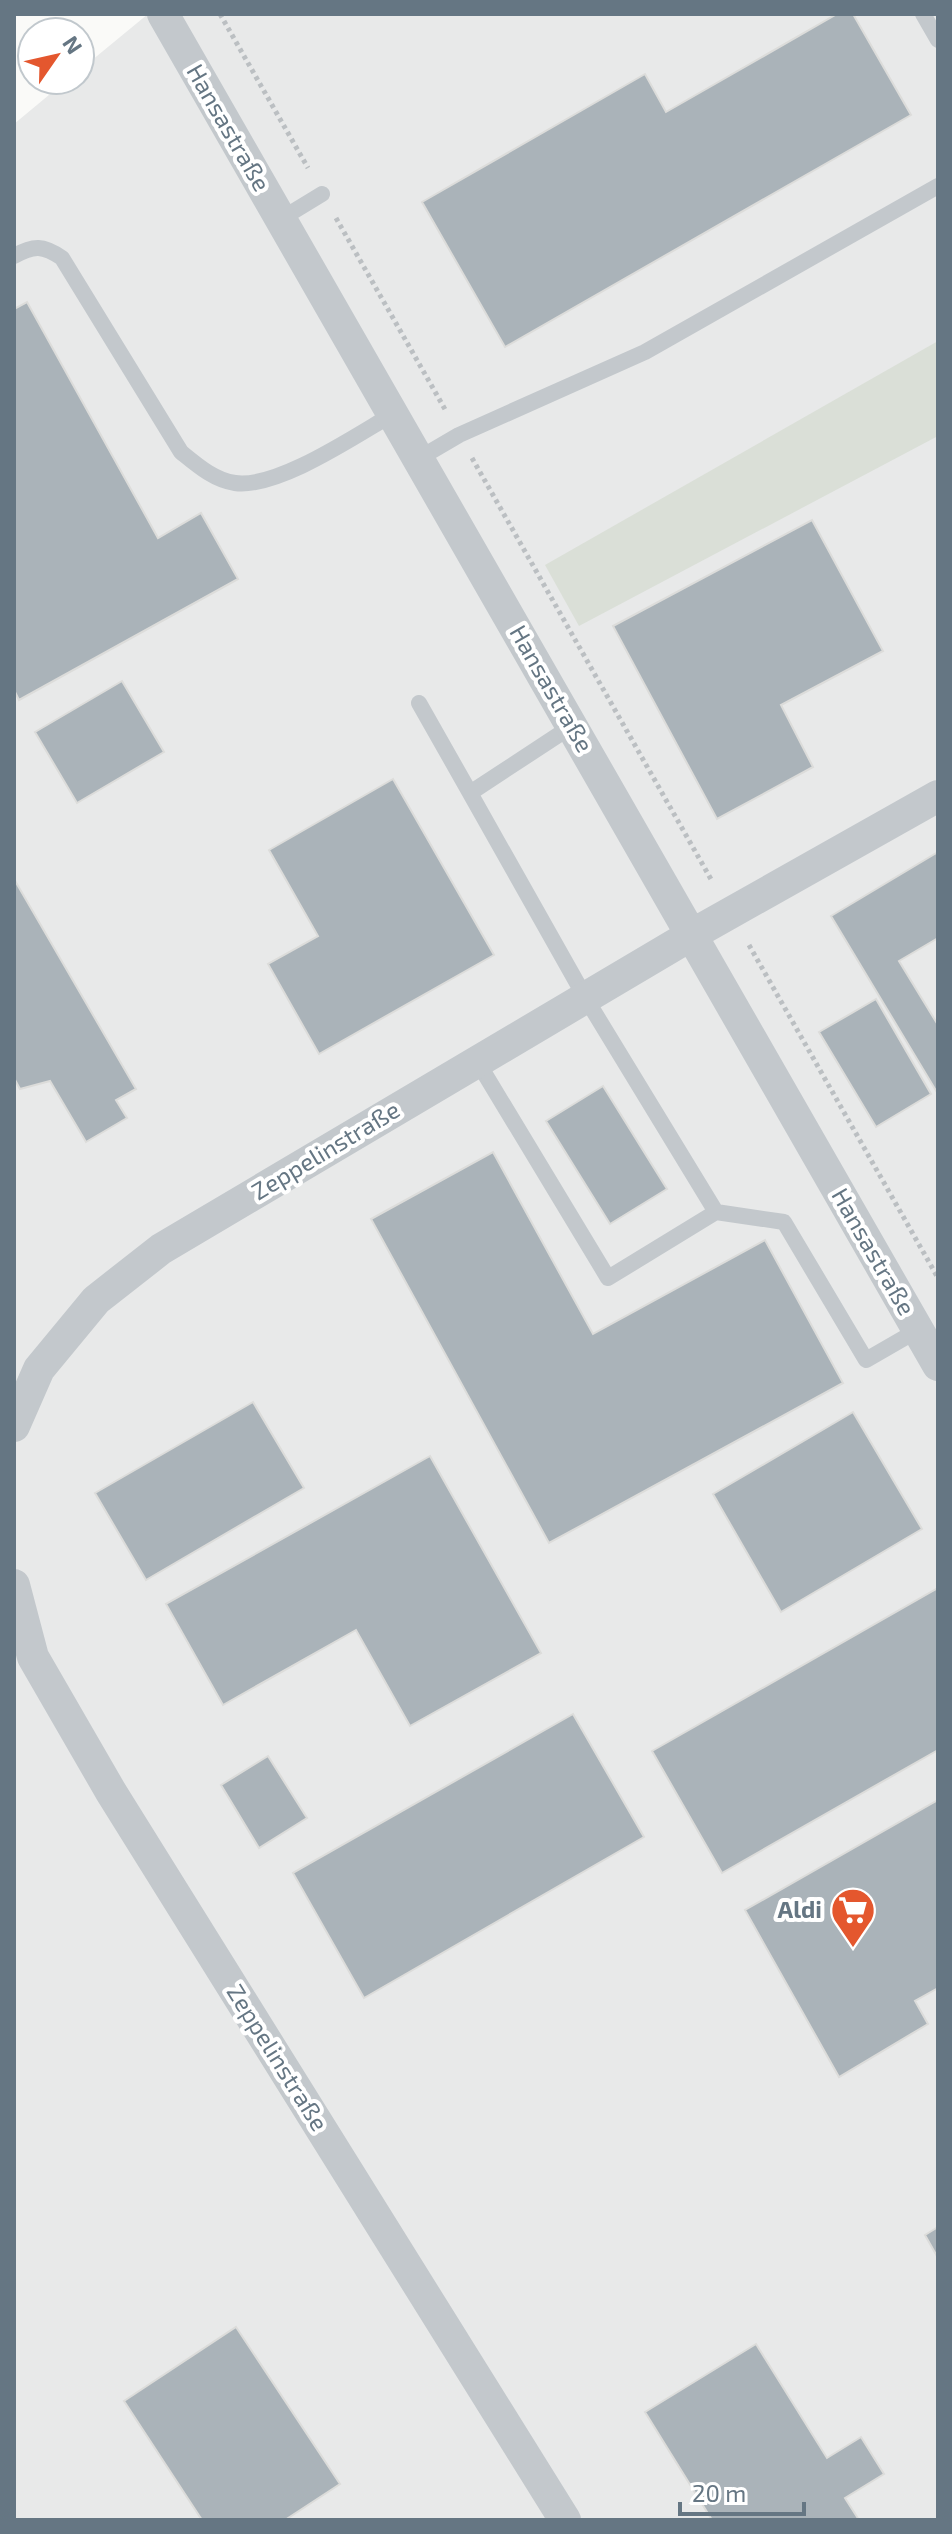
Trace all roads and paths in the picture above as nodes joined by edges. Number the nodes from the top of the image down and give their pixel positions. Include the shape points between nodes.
1 (163, 14) edge
2 (220, 14) edge
3 (923, 14) edge
4 (938, 40) edge
5 (938, 186) edge
6 (322, 194) junction
7 (281, 219) junction
8 (14, 256) edge
9 (393, 414) junction
10 (459, 435) junction
11 (418, 459) junction
12 (419, 703) dead end
13 (572, 726) junction
14 (470, 793) junction
15 (938, 796) edge
16 (731, 913) junction
17 (693, 934) junction
18 (585, 997) junction
19 (477, 1061) junction
20 (716, 1212) junction
21 (938, 1278) edge
22 (918, 1330) junction
23 (938, 1365) edge
24 (14, 1426) edge
25 (14, 1585) edge
26 (565, 2520) edge

1 - 7 street, Hansastraße
2 - 6 path
3 - 4 lane
5 - 10 lane via 645,352
6 - 7 lane
6 - 10 path
7 - 9 street, Hansastraße
8 - 9 lane via 45,246 62,258 181,452 231,483 261,482
9 - 11 street, Hansastraße
10 - 11 lane
10 - 16 path
11 - 13 street, Hansastraße
12 - 14 lane
13 - 14 lane
13 - 17 street, Hansastraße
14 - 18 lane
15 - 16 street, Zeppelinstraße
16 - 17 street, Zeppelinstraße
16 - 21 path
17 - 18 street, Zeppelinstraße
17 - 22 street, Hansastraße
18 - 19 street, Zeppelinstraße
18 - 20 lane
19 - 20 lane via 608,1278
19 - 24 street, Zeppelinstraße via 161,1249 128,1274 96,1300 39,1369
20 - 22 lane via 784,1222 866,1360
22 - 23 street, Hansastraße
25 - 26 street, Zeppelinstraße via 33,1657 111,1792

